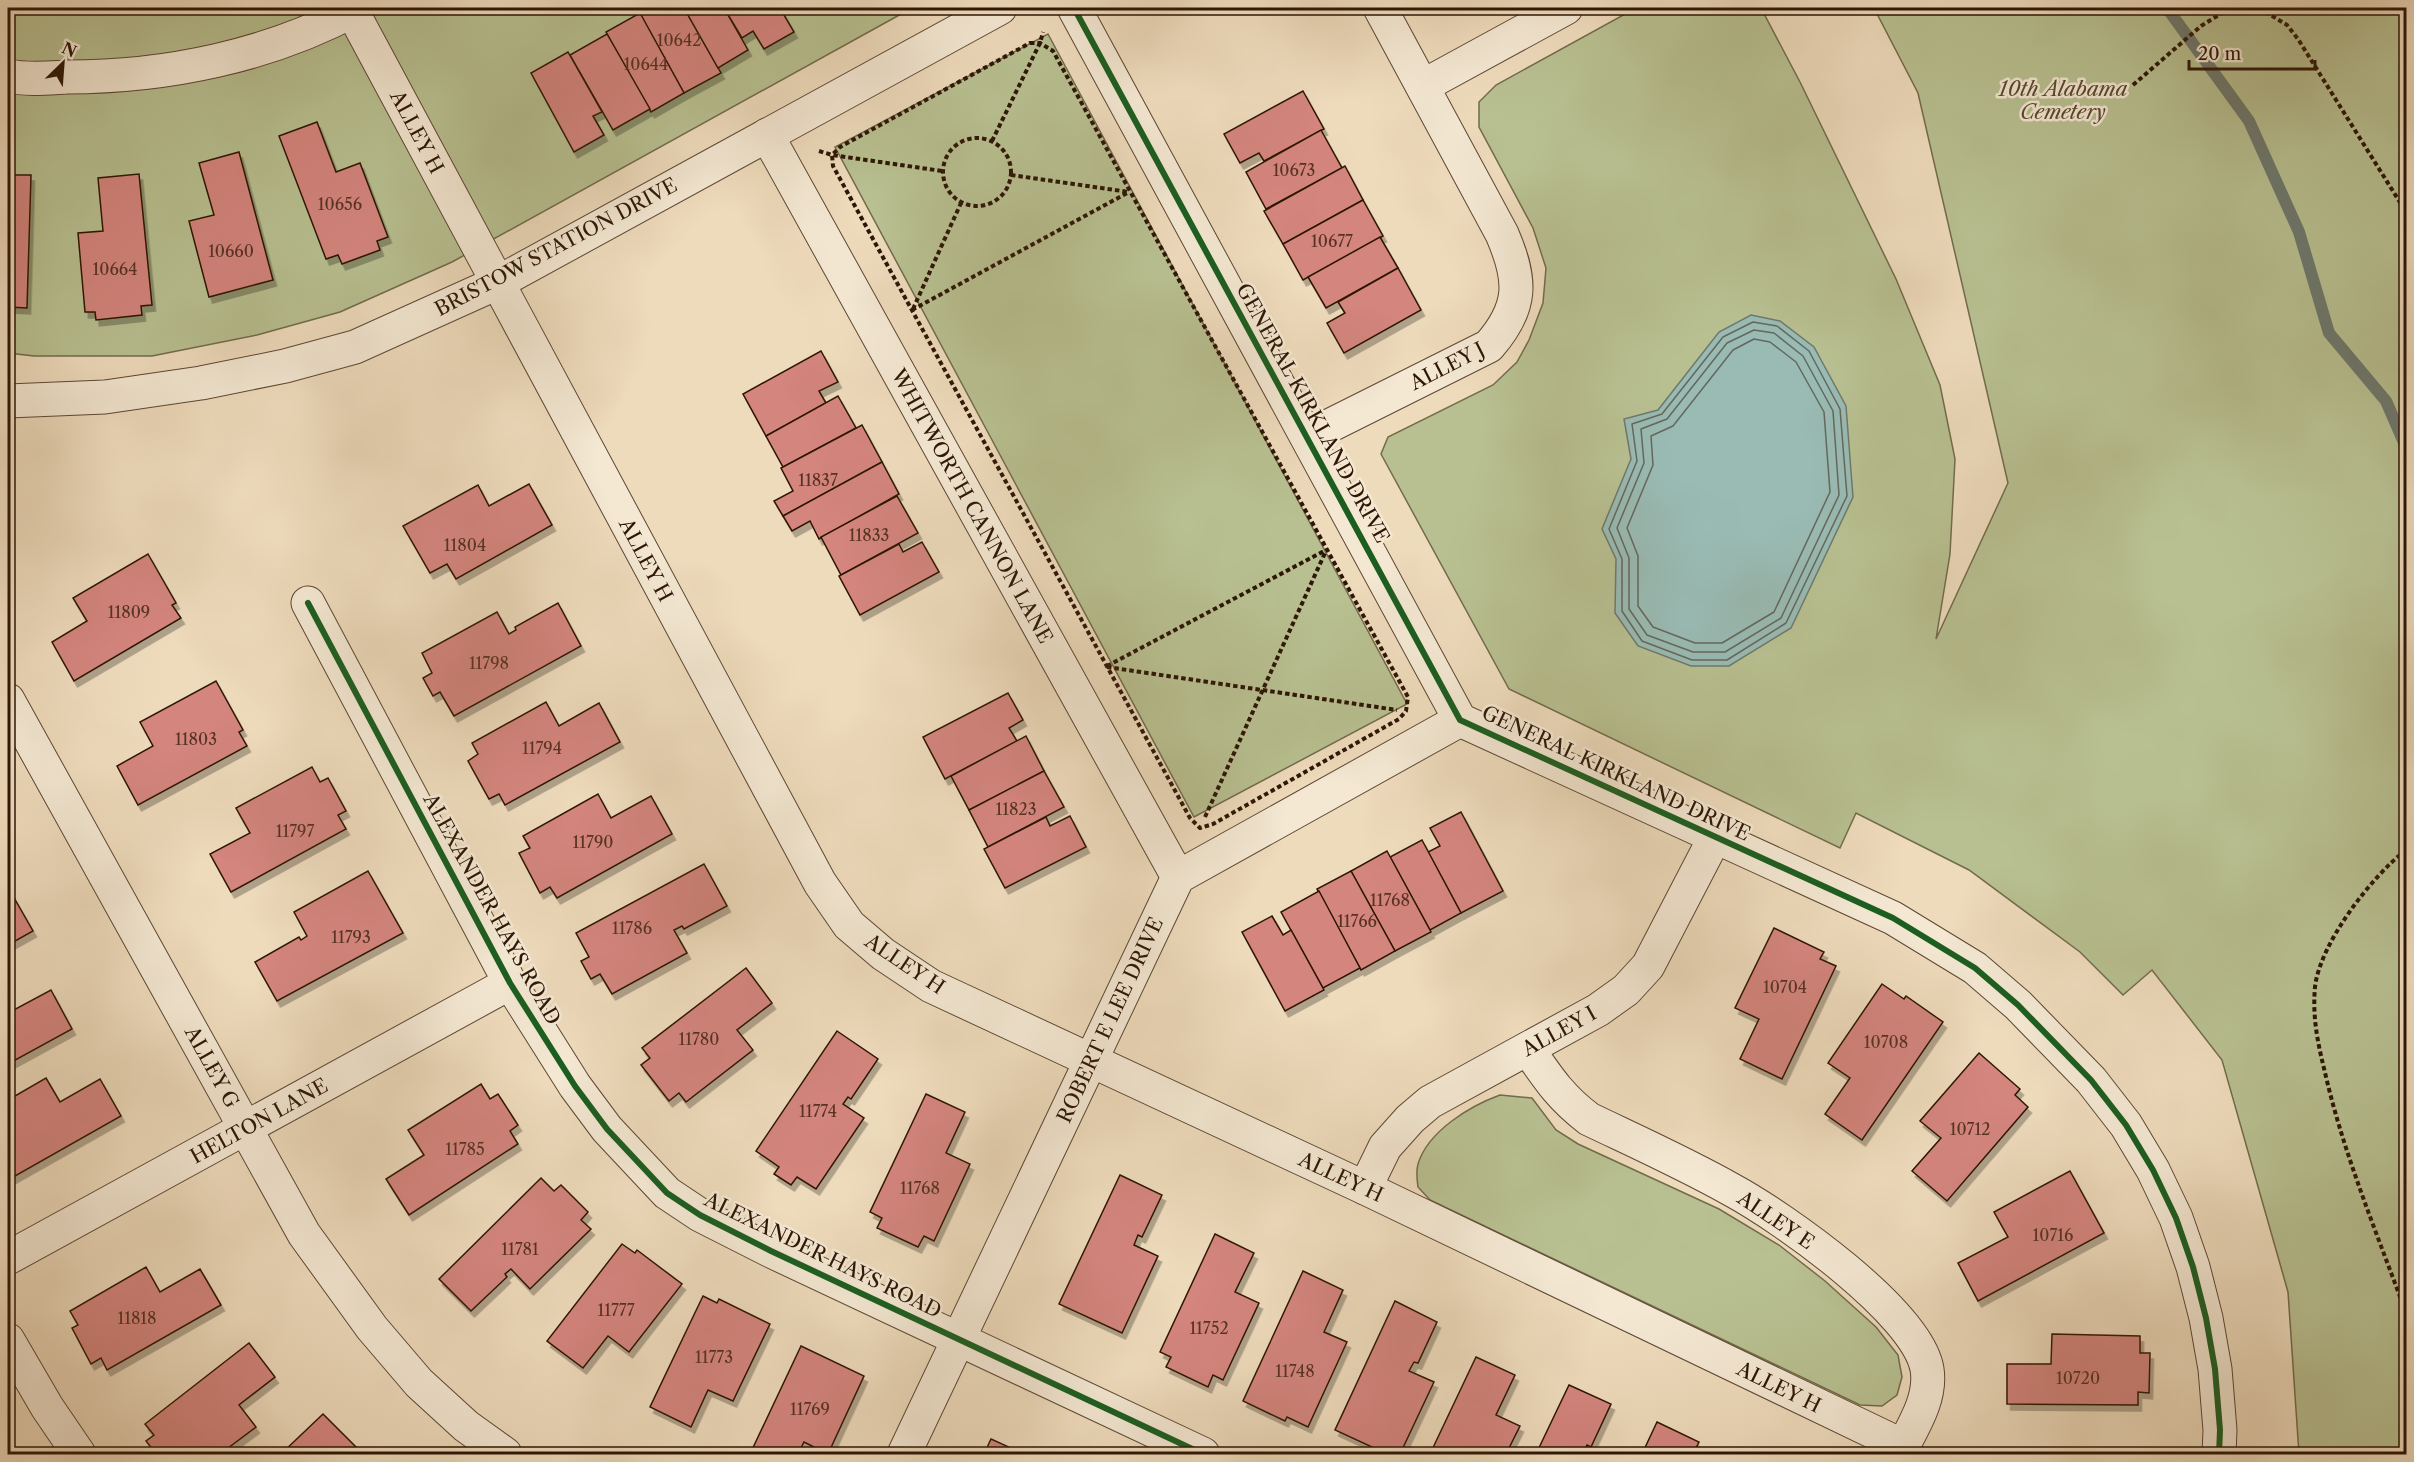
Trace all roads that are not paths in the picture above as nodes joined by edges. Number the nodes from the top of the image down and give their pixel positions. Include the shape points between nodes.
1 (1000, 8) edge
2 (1074, 8) edge
3 (1380, 8) edge
4 (1566, 8) edge
5 (355, 9) edge
6 (8, 76) edge
7 (1423, 86) junction
8 (767, 135) junction
9 (497, 283) junction
10 (8, 401) edge
11 (1307, 437) junction
12 (308, 603) dead end
13 (8, 700) edge
14 (1460, 720) junction
15 (1715, 837) junction
16 (1178, 877) junction
17 (510, 983) junction
18 (1528, 1049) junction
19 (1091, 1061) junction
20 (246, 1129) junction
21 (1365, 1188) junction
22 (8, 1258) edge
23 (959, 1339) junction
24 (8, 1340) edge
25 (1901, 1450) edge
26 (79, 1455) edge
27 (505, 1455) edge
28 (904, 1455) edge
29 (1203, 1455) edge
30 (2219, 1455) edge

1 - 8 street, BRISTOW STATION DRIVE
2 - 11 street, GENERAL KIRKLAND DRIVE
3 - 7 street, ALLEY J
4 - 7 street
5 - 6 street, ALLEY H via 274,45 196,65 113,77
5 - 9 street, ALLEY H
7 - 11 street, ALLEY J via 1513,260 1517,284 1514,305 1506,327 1489,346
8 - 9 street, BRISTOW STATION DRIVE
8 - 16 street, WHITWORTH CANNON LANE
9 - 10 street, BRISTOW STATION DRIVE via 355,347 285,366 105,397
9 - 19 street, ALLEY H via 820,883 849,925 931,986
11 - 14 street, GENERAL KIRKLAND DRIVE
12 - 17 street, ALEXANDER HAYS ROAD
13 - 20 street, ALLEY G
14 - 15 street, GENERAL KIRKLAND DRIVE
14 - 16 street
15 - 18 street, ALLEY I via 1648,966 1626,990 1598,1010
15 - 30 street, GENERAL KIRKLAND DRIVE via 1893,918 1975,968 2018,1005 2091,1080 2126,1125 2153,1170 2193,1267 2215,1369
16 - 19 street, ROBERT E LEE DRIVE
17 - 20 street, HELTON LANE
17 - 23 street, ALEXANDER HAYS ROAD via 607,1129 668,1193 700,1215 771,1251
18 - 21 street, ALLEY I via 1430,1102 1410,1119 1385,1147
18 - 25 street, ALLEY E via 1555,1090 1571,1106 1589,1119 1744,1197 1804,1236 1892,1313 1919,1350 1928,1384 1922,1407
19 - 21 street, ALLEY H
19 - 23 street, ROBERT E LEE DRIVE
20 - 22 street, HELTON LANE
20 - 27 street, ALLEY G via 304,1234 372,1328 419,1383
21 - 25 street, ALLEY H
23 - 28 street, ROBERT E LEE DRIVE
23 - 29 street, ALEXANDER HAYS ROAD
24 - 26 street

